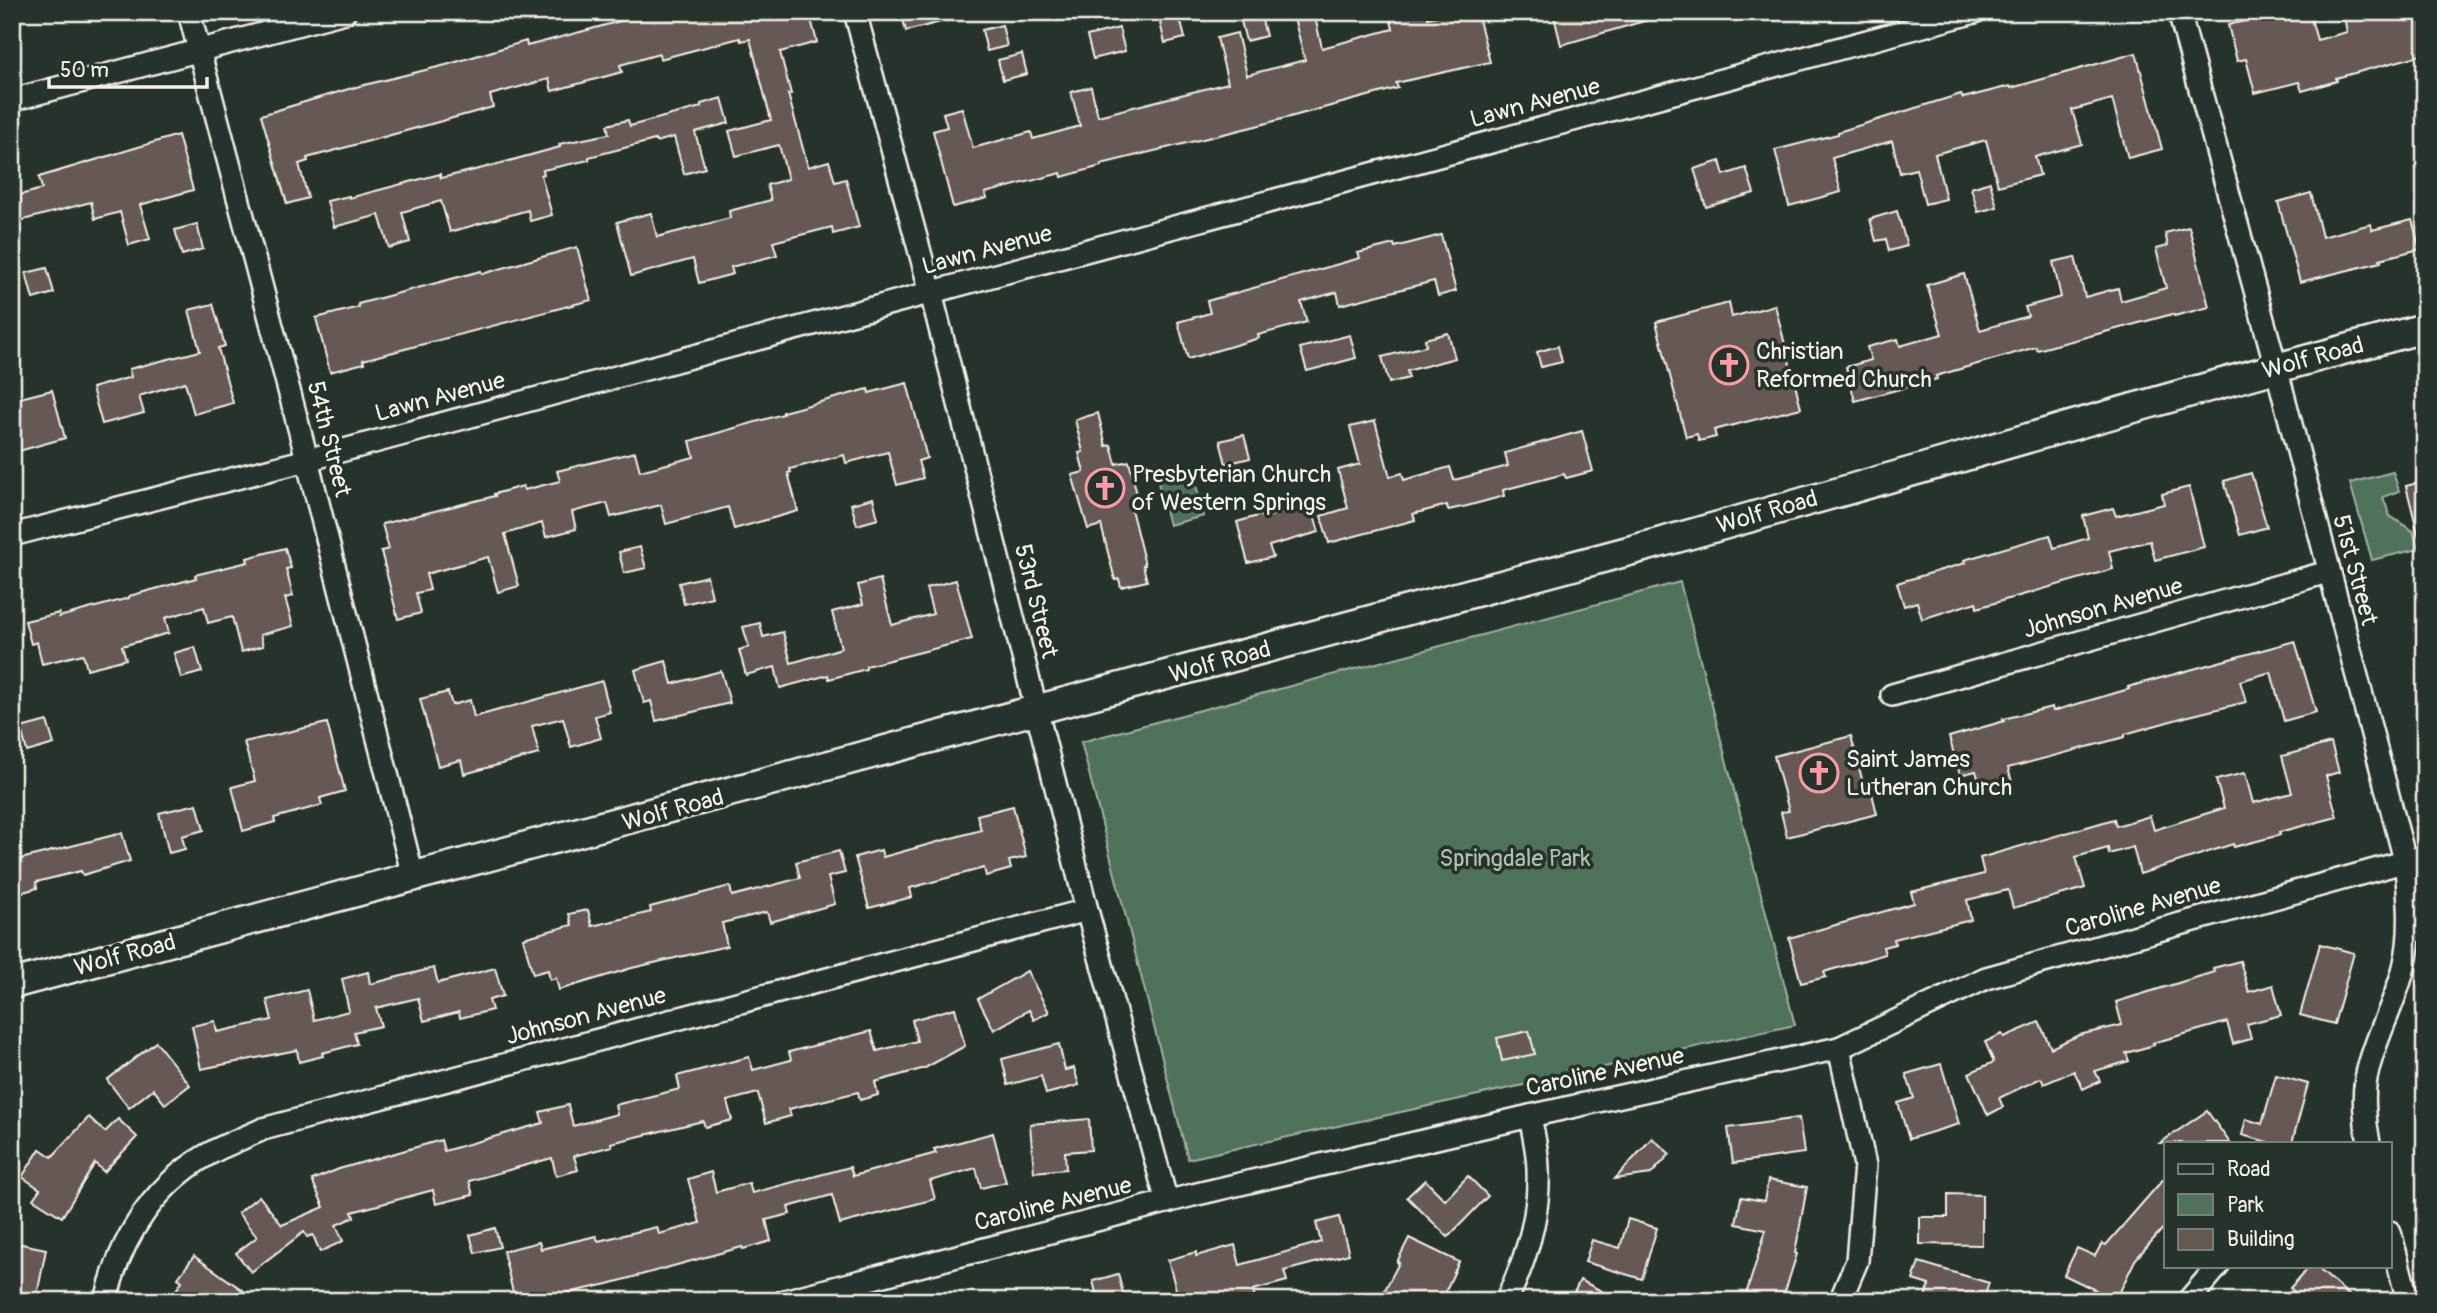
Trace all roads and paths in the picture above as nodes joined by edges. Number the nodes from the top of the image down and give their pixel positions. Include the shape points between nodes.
1 (189, 12) edge
2 (345, 12) edge
3 (855, 12) edge
4 (1975, 12) edge
5 (2179, 12) edge
6 (200, 50) junction
7 (12, 100) edge
8 (931, 293) junction
9 (2425, 328) edge
10 (2276, 367) junction
11 (307, 460) junction
12 (12, 535) edge
13 (2328, 572) junction
14 (1892, 695) dead end
15 (1037, 711) junction
16 (2415, 858) edge
17 (414, 880) junction
18 (1087, 910) junction
19 (12, 984) edge
20 (1839, 1048) junction
21 (1530, 1116) junction
22 (2369, 1142) edge
23 (1167, 1202) junction
24 (2392, 1240) edge
25 (2216, 1268) edge
26 (106, 1301) edge
27 (784, 1301) edge
28 (1506, 1301) edge
29 (1840, 1301) edge
30 (2188, 1301) edge
31 (2408, 1301) edge

1 - 6 street, 54th Street
2 - 6 street
3 - 8 street, 53rd Street
4 - 8 street, Lawn Avenue
5 - 10 street, 51st Street
6 - 7 street
6 - 11 street, 54th Street
8 - 11 street, Lawn Avenue
8 - 15 street, 53rd Street
9 - 10 main road, Wolf Road
10 - 13 street, 51st Street
10 - 15 main road, Wolf Road via 1662,542
11 - 12 street, Lawn Avenue
11 - 17 street, 54th Street
13 - 14 street, Johnson Avenue
13 - 16 street, 51st Street
15 - 17 main road, Wolf Road
15 - 18 street, 53rd Street
16 - 20 street, Caroline Avenue via 1986,978
16 - 22 street, 51st Street via 2404,967 2366,1076
17 - 19 main road, Wolf Road
18 - 23 street, 53rd Street
18 - 26 street, Johnson Avenue via 263,1129 216,1150 156,1196 131,1231
20 - 21 street, Caroline Avenue
20 - 29 street via 1865,1166 1857,1261
21 - 23 street, Caroline Avenue
21 - 28 street via 1538,1169 1536,1212 1527,1250
23 - 27 street, Caroline Avenue
24 - 31 street
25 - 30 street

